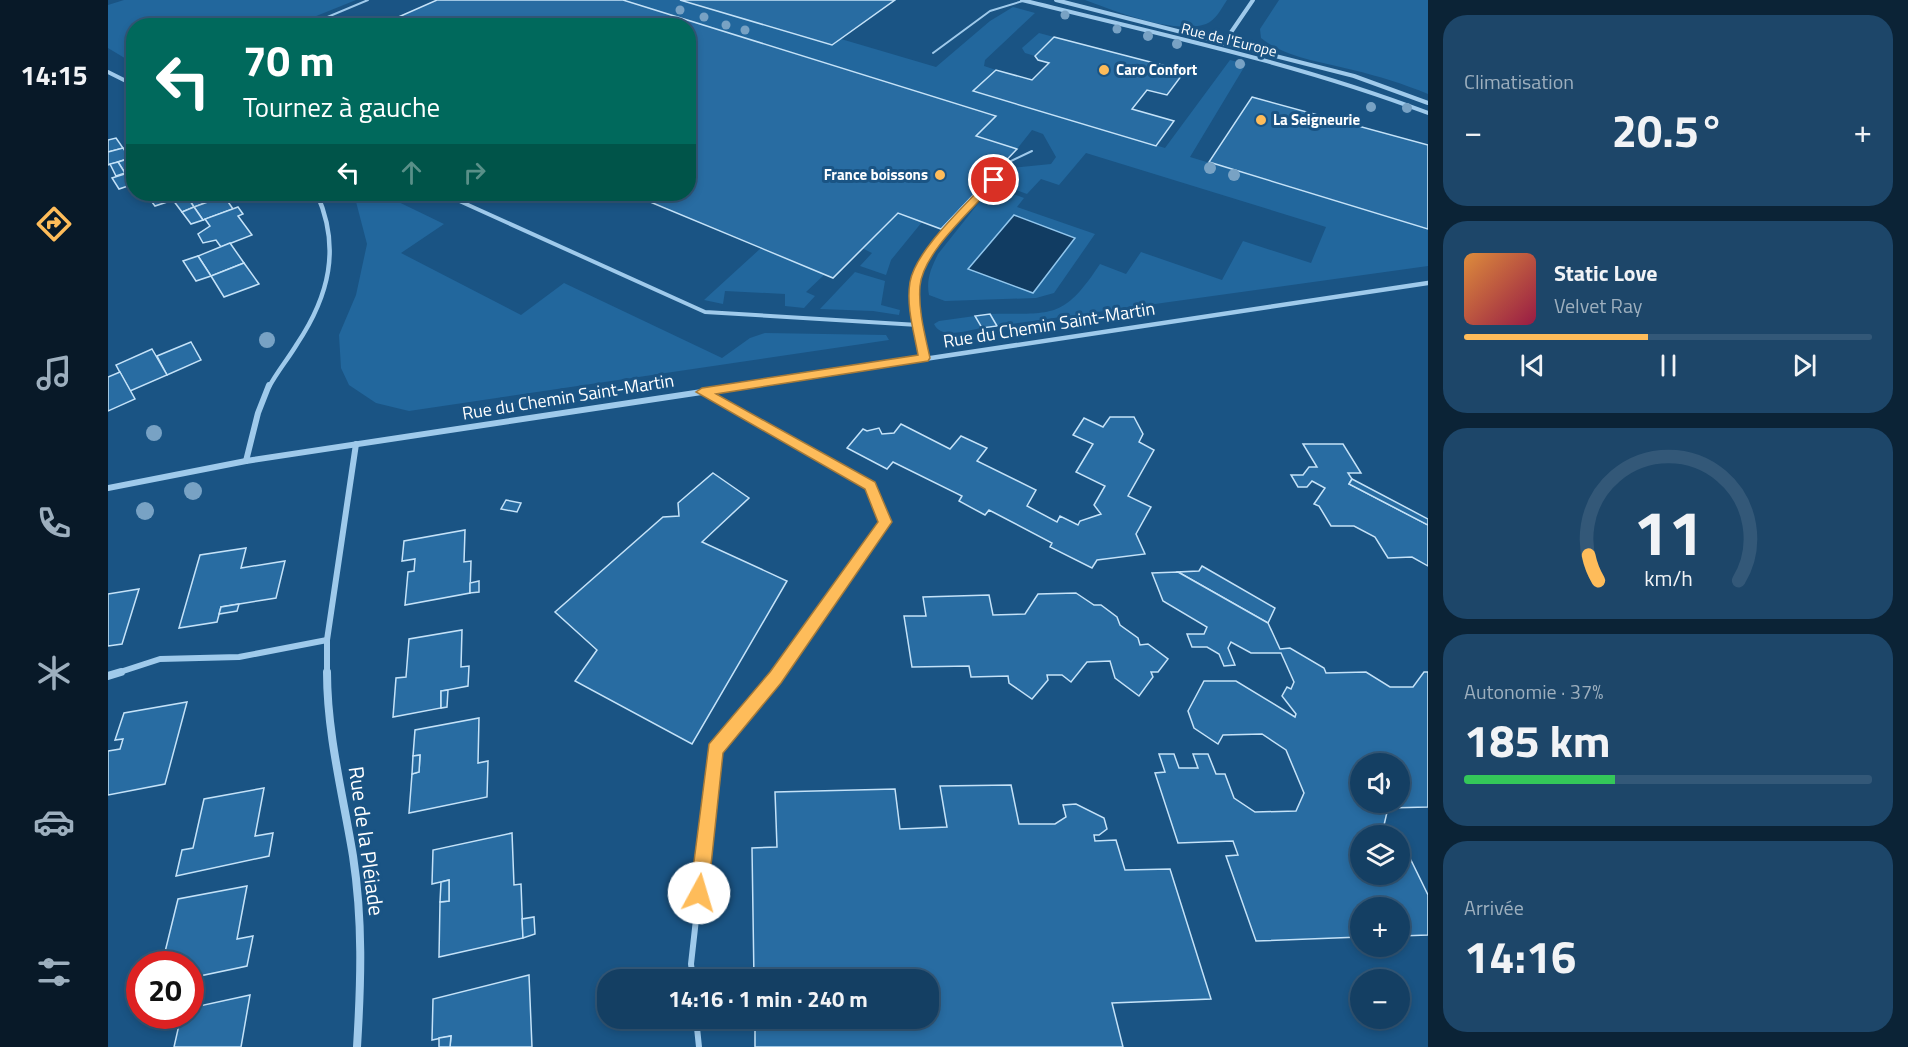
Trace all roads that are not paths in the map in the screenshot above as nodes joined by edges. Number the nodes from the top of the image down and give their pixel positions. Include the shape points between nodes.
1 (368, 0) edge
2 (1024, 0) edge
3 (1056, 0) edge
4 (1253, 0) edge
5 (325, 18) edge
6 (1225, 42) junction
7 (1219, 50) junction
8 (933, 53) dead end
9 (108, 72) edge
10 (126, 81) edge
11 (1428, 103) edge
12 (1428, 113) edge
13 (1032, 152) dead end
14 (320, 201) edge
15 (462, 201) edge
16 (1428, 283) edge
17 (918, 325) junction
18 (924, 358) junction
19 (702, 392) junction
20 (356, 444) junction
21 (246, 461) junction
22 (108, 488) edge
23 (327, 640) junction
24 (108, 676) edge
25 (692, 969) edge
26 (697, 1029) edge
27 (357, 1047) edge
28 (699, 1047) edge

1 - 5 lane
2 - 7 street, Rue de l'Europe
2 - 8 lane via 983,15
3 - 6 street, Rue de l'Europe
4 - 6 street
6 - 7 street
6 - 11 street, Rue de l'Europe via 1354,76
7 - 12 street, Rue de l'Europe via 1347,84
9 - 10 street
13 - 17 lane via 1010,162 924,257 915,284
14 - 21 street via 330,235 327,281 304,335 262,400
15 - 17 lane via 705,312
16 - 18 street, Rue du Chemin Saint-Martin
17 - 18 lane
18 - 19 street, Rue du Chemin Saint-Martin
19 - 20 street, Rue du Chemin Saint-Martin
19 - 25 lane via 870,486 885,522 776,678 715,750
20 - 21 street, Rue du Chemin Saint-Martin
20 - 23 street, Rue de la Pléiade
21 - 22 street, Rue du Chemin Saint-Martin
23 - 24 street via 239,657 160,659
23 - 27 street, Rue de la Pléiade via 333,746 359,906 362,958
26 - 28 lane

